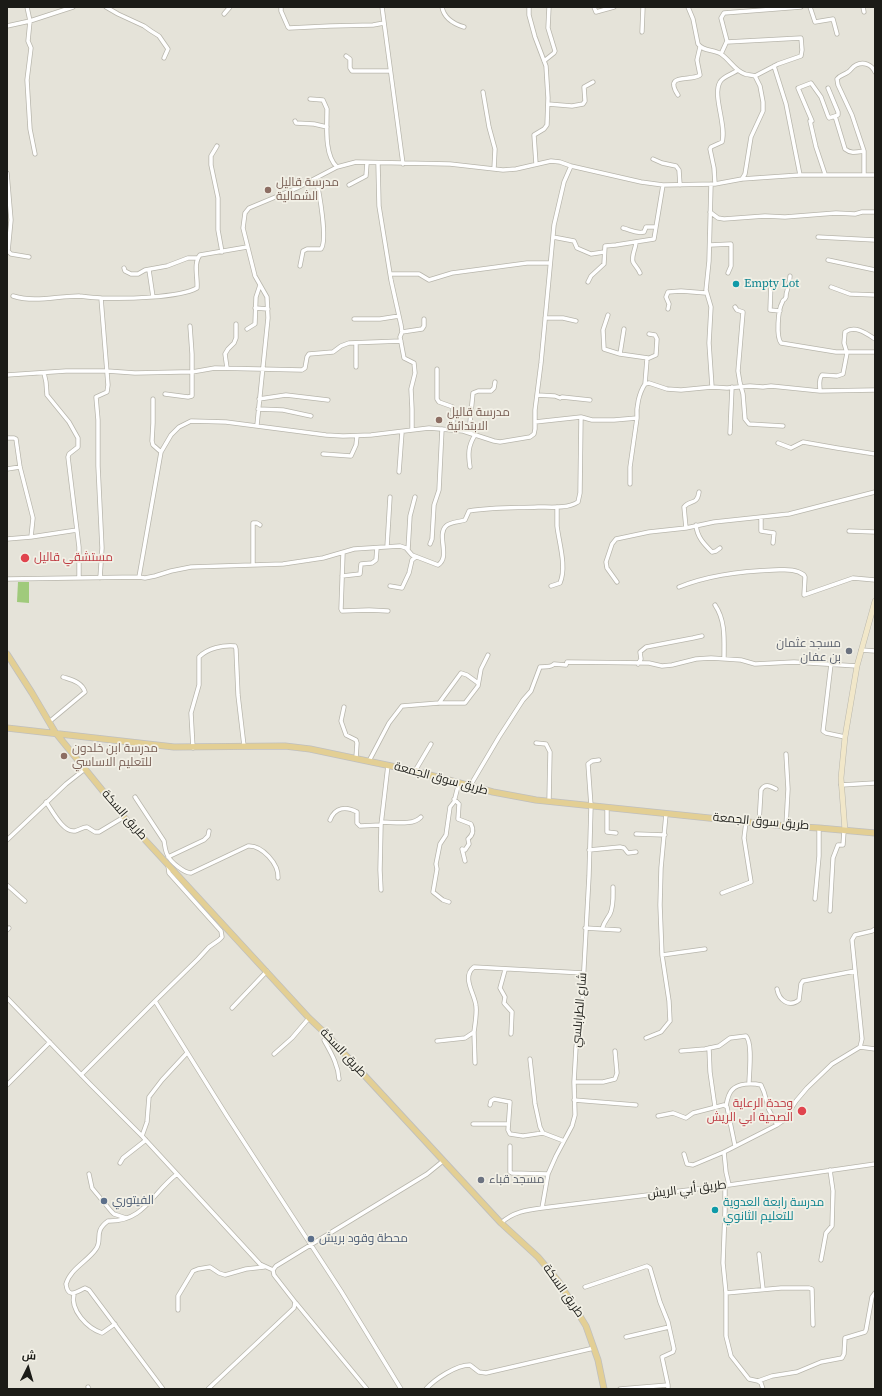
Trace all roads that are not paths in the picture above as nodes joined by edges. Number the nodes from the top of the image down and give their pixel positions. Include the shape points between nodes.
1 (28, 7) edge
2 (73, 7) edge
3 (106, 7) edge
4 (230, 7) edge
5 (382, 7) edge
6 (442, 7) edge
7 (529, 7) edge
8 (548, 7) edge
9 (594, 7) edge
10 (614, 7) edge
11 (643, 7) edge
12 (688, 7) edge
13 (801, 7) edge
14 (810, 7) edge
15 (863, 7) edge
16 (281, 8) dead end
17 (772, 8) edge
18 (864, 12) dead end
19 (224, 14) dead end
20 (30, 21) junction
21 (384, 23) junction
22 (7, 26) edge
23 (464, 26) dead end
24 (642, 32) dead end
25 (838, 34) dead end
26 (727, 42) junction
27 (700, 47) junction
28 (721, 54) junction
29 (346, 56) dead end
30 (164, 58) dead end
31 (544, 61) junction
32 (774, 66) junction
33 (738, 70) junction
34 (390, 71) junction
35 (875, 72) edge
36 (755, 76) junction
37 (593, 82) dead end
38 (828, 88) dead end
39 (483, 92) dead end
40 (678, 95) dead end
41 (310, 99) dead end
42 (548, 104) junction
43 (835, 116) junction
44 (295, 121) dead end
45 (327, 127) junction
46 (216, 146) dead end
47 (864, 151) junction
48 (35, 154) dead end
49 (653, 158) dead end
50 (367, 163) junction
51 (378, 163) junction
52 (403, 164) junction
53 (536, 164) junction
54 (571, 166) junction
55 (337, 167) junction
56 (494, 169) junction
57 (7, 173) edge
58 (800, 174) junction
59 (825, 174) junction
60 (864, 175) junction
61 (875, 175) edge
62 (316, 178) junction
63 (742, 179) junction
64 (713, 184) junction
65 (349, 185) dead end
66 (663, 185) junction
67 (680, 185) junction
68 (710, 212) junction
69 (875, 212) edge
70 (656, 227) junction
71 (623, 228) dead end
72 (553, 237) junction
73 (818, 237) dead end
74 (875, 240) edge
75 (636, 242) junction
76 (710, 245) junction
77 (247, 247) junction
78 (222, 252) junction
79 (604, 252) junction
80 (29, 257) dead end
81 (198, 258) junction
82 (828, 260) dead end
83 (550, 263) junction
84 (300, 266) dead end
85 (124, 268) dead end
86 (149, 270) junction
87 (875, 270) edge
88 (640, 273) dead end
89 (728, 273) dead end
90 (391, 274) junction
91 (790, 276) dead end
92 (588, 282) dead end
93 (771, 282) dead end
94 (260, 285) junction
95 (831, 287) dead end
96 (706, 293) junction
97 (875, 295) edge
98 (13, 296) dead end
99 (153, 297) junction
100 (101, 298) junction
101 (735, 307) dead end
102 (255, 308) junction
103 (268, 309) junction
104 (668, 309) dead end
105 (780, 311) junction
106 (608, 314) dead end
107 (399, 316) junction
108 (545, 318) junction
109 (354, 319) dead end
110 (424, 320) dead end
111 (576, 321) dead end
112 (236, 324) dead end
113 (190, 326) dead end
114 (247, 329) dead end
115 (624, 329) dead end
116 (402, 332) junction
117 (649, 334) dead end
118 (875, 339) edge
119 (401, 341) junction
120 (356, 343) junction
121 (875, 352) edge
122 (847, 353) junction
123 (620, 354) junction
124 (648, 358) junction
125 (356, 367) dead end
126 (227, 368) junction
127 (263, 368) junction
128 (437, 369) dead end
129 (107, 371) junction
130 (192, 372) junction
131 (44, 373) junction
132 (7, 375) edge
133 (495, 382) dead end
134 (645, 384) junction
135 (712, 387) junction
136 (732, 387) junction
137 (742, 387) junction
138 (875, 390) edge
139 (820, 391) junction
140 (165, 394) dead end
141 (537, 395) junction
142 (153, 398) dead end
143 (259, 399) junction
144 (328, 400) dead end
145 (590, 400) dead end
146 (258, 408) junction
147 (311, 416) dead end
148 (581, 417) junction
149 (637, 418) junction
150 (535, 422) junction
151 (257, 425) junction
152 (783, 426) dead end
153 (442, 429) junction
154 (412, 430) junction
155 (453, 430) junction
156 (402, 432) junction
157 (469, 432) junction
158 (730, 433) dead end
159 (475, 435) junction
160 (357, 436) junction
161 (7, 438) edge
162 (778, 443) dead end
163 (161, 452) junction
164 (323, 454) dead end
165 (875, 454) edge
166 (20, 467) junction
167 (470, 467) dead end
168 (7, 468) edge
169 (399, 472) dead end
170 (630, 484) dead end
171 (699, 492) dead end
172 (875, 492) edge
173 (390, 497) dead end
174 (414, 497) dead end
175 (557, 507) junction
176 (761, 518) junction
177 (260, 524) dead end
178 (696, 525) junction
179 (686, 528) junction
180 (78, 530) junction
181 (849, 531) dead end
182 (875, 532) edge
183 (31, 537) junction
184 (7, 539) edge
185 (430, 544) dead end
186 (773, 544) dead end
187 (387, 547) junction
188 (377, 548) junction
189 (720, 548) dead end
190 (408, 550) junction
191 (343, 553) junction
192 (416, 557) junction
193 (254, 564) junction
194 (342, 576) junction
195 (139, 577) junction
196 (79, 578) junction
197 (100, 578) junction
198 (7, 579) edge
199 (875, 580) edge
200 (617, 582) dead end
201 (390, 586) dead end
202 (551, 586) dead end
203 (679, 587) dead end
204 (875, 601) edge
205 (715, 605) dead end
206 (388, 611) dead end
207 (702, 636) dead end
208 (861, 650) junction
209 (875, 651) edge
210 (7, 654) edge
211 (488, 655) dead end
212 (724, 659) junction
213 (638, 664) junction
214 (831, 664) junction
215 (857, 666) junction
216 (63, 677) dead end
217 (478, 683) junction
218 (440, 703) junction
219 (344, 707) dead end
220 (49, 722) junction
221 (7, 728) edge
222 (54, 732) junction
223 (845, 737) junction
224 (536, 743) dead end
225 (431, 744) dead end
226 (244, 746) junction
227 (192, 748) junction
228 (786, 754) dead end
229 (356, 758) junction
230 (598, 760) dead end
231 (369, 761) junction
232 (388, 765) junction
233 (85, 769) junction
234 (415, 771) junction
235 (459, 782) junction
236 (875, 783) edge
237 (841, 785) junction
238 (470, 786) junction
239 (776, 790) dead end
240 (135, 797) dead end
241 (454, 799) junction
242 (549, 801) junction
243 (46, 802) junction
244 (591, 806) junction
245 (607, 808) junction
246 (666, 814) junction
247 (124, 817) junction
248 (422, 817) dead end
249 (330, 820) dead end
250 (746, 822) junction
251 (759, 823) junction
252 (382, 824) junction
253 (786, 826) junction
254 (819, 828) junction
255 (209, 831) dead end
256 (844, 831) junction
257 (616, 833) dead end
258 (875, 833) edge
259 (636, 834) dead end
260 (665, 835) junction
261 (7, 840) edge
262 (589, 850) junction
263 (636, 852) dead end
264 (166, 858) junction
265 (465, 861) dead end
266 (168, 865) junction
267 (278, 878) dead end
268 (7, 885) edge
269 (613, 887) dead end
270 (381, 890) dead end
271 (722, 893) dead end
272 (815, 899) dead end
273 (25, 900) dead end
274 (450, 902) dead end
275 (830, 911) dead end
276 (585, 928) junction
277 (602, 929) junction
278 (875, 929) edge
279 (619, 930) dead end
280 (705, 949) dead end
281 (662, 956) junction
282 (505, 970) junction
283 (266, 971) junction
284 (856, 971) junction
285 (583, 973) junction
286 (777, 989) dead end
287 (7, 998) edge
288 (155, 1001) junction
289 (232, 1008) dead end
290 (309, 1018) junction
291 (474, 1032) junction
292 (511, 1034) dead end
293 (328, 1036) junction
294 (646, 1038) dead end
295 (437, 1041) dead end
296 (50, 1042) junction
297 (860, 1047) junction
298 (709, 1048) junction
299 (875, 1049) edge
300 (615, 1051) dead end
301 (681, 1051) dead end
302 (187, 1053) junction
303 (274, 1054) dead end
304 (530, 1059) dead end
305 (475, 1063) dead end
306 (81, 1075) junction
307 (339, 1079) dead end
308 (574, 1082) junction
309 (749, 1084) junction
310 (7, 1085) edge
311 (574, 1100) junction
312 (490, 1105) dead end
313 (636, 1105) dead end
314 (726, 1106) junction
315 (714, 1107) junction
316 (658, 1116) dead end
317 (472, 1124) dead end
318 (508, 1124) junction
319 (777, 1125) junction
320 (542, 1133) junction
321 (142, 1136) junction
322 (146, 1140) junction
323 (564, 1140) junction
324 (510, 1146) dead end
325 (735, 1146) junction
326 (724, 1152) junction
327 (684, 1154) dead end
328 (443, 1161) junction
329 (120, 1163) dead end
330 (875, 1164) edge
331 (830, 1170) junction
332 (89, 1174) dead end
333 (177, 1174) junction
334 (548, 1174) junction
335 (727, 1186) junction
336 (542, 1208) junction
337 (128, 1218) junction
338 (501, 1223) junction
339 (310, 1244) junction
340 (759, 1254) dead end
341 (821, 1260) dead end
342 (264, 1267) junction
343 (273, 1270) junction
344 (585, 1287) dead end
345 (763, 1289) junction
346 (726, 1293) junction
347 (875, 1293) edge
348 (74, 1294) junction
349 (295, 1302) junction
350 (178, 1310) dead end
351 (115, 1324) junction
352 (814, 1325) dead end
353 (669, 1327) junction
354 (626, 1337) dead end
355 (594, 1348) junction
356 (758, 1381) junction
357 (668, 1387) edge
358 (163, 1389) edge
359 (208, 1389) edge
360 (367, 1389) edge
361 (401, 1389) edge
362 (426, 1389) edge
363 (604, 1389) edge
364 (620, 1389) edge
365 (763, 1389) edge

1 - 20 street
2 - 20 street
3 - 30 street via 159,36 168,49
4 - 19 street
5 - 21 street
6 - 23 street via 450,20
7 - 31 street via 535,37
8 - 31 street via 548,28 555,51
9 - 10 street via 596,12
11 - 24 street
12 - 27 street
13 - 17 street
14 - 25 street via 815,22 833,19
15 - 18 street
16 - 21 street via 290,28
17 - 26 street via 722,14
20 - 22 street
20 - 48 street via 28,40 31,51 27,80 30,129
21 - 34 street
26 - 28 street
26 - 32 street via 801,38 801,56
27 - 28 street
27 - 40 street via 700,75 676,80 674,88
28 - 33 street
29 - 34 street via 350,59 352,71
31 - 42 street
32 - 36 street
32 - 58 street via 786,104
33 - 36 street
33 - 64 street via 723,79 719,85 718,96 724,132 722,142 711,146 710,149 714,168
34 - 52 street
35 - 47 street via 869,64 856,65 837,79
36 - 63 street via 760,86 763,111 751,137
37 - 42 street via 584,88 583,104
38 - 43 street via 838,112
39 - 56 street via 495,149
41 - 45 street via 324,102 327,109
42 - 53 street via 546,128 534,135
43 - 47 street via 845,149 854,153
43 - 59 street via 829,118 821,98 811,83 798,88 812,121 813,137
44 - 45 street
45 - 55 street via 329,155
46 - 78 street via 211,156 211,165 218,198 218,230
47 - 60 street
49 - 67 street via 676,166 679,170
50 - 51 street
50 - 55 street
50 - 65 street via 366,176
51 - 52 street
51 - 90 street via 379,206
52 - 56 street via 457,164
53 - 54 street via 556,161
53 - 56 street via 511,170
54 - 66 street
54 - 72 street via 556,215
55 - 62 street
57 - 80 street via 11,220 8,251 11,254
58 - 59 street
58 - 63 street
59 - 60 street
60 - 61 street
62 - 77 street via 248,208 243,221
62 - 84 street via 324,232 323,246 321,249 307,248 303,251
63 - 64 street
64 - 67 street
64 - 68 street
66 - 67 street
66 - 70 street
68 - 69 street via 724,219
68 - 76 street
70 - 71 street via 646,227 642,233
70 - 75 street via 654,239
72 - 79 street via 574,241 577,248 588,254
72 - 83 street
73 - 74 street
75 - 79 street via 606,245
75 - 88 street via 632,258
76 - 89 street via 731,244 731,266
76 - 96 street
77 - 78 street
77 - 94 street
78 - 81 street
79 - 92 street via 604,264
81 - 86 street via 188,258
81 - 99 street via 196,289
82 - 87 street
83 - 90 street via 527,263 452,273 429,280 419,274
83 - 108 street
85 - 86 street via 128,273 134,274
86 - 99 street
90 - 107 street
91 - 105 street via 790,284
93 - 105 street via 770,310
94 - 102 street
94 - 103 street via 267,297
95 - 97 street via 850,294
96 - 104 street via 668,292
96 - 135 street via 711,307 709,343
98 - 100 street via 33,300 72,296
99 - 100 street
100 - 129 street
101 - 137 street via 744,312 738,371
102 - 103 street
102 - 114 street via 255,324
103 - 127 street
105 - 122 street via 778,336 781,343
106 - 123 street via 603,330 603,348
107 - 109 street
107 - 116 street
108 - 111 street
108 - 141 street
110 - 116 street via 422,329
112 - 126 street via 236,338 225,354
113 - 130 street
115 - 123 street
116 - 119 street
117 - 124 street via 656,336 657,339 656,355
118 - 122 street via 858,330 848,330 844,334
119 - 120 street
119 - 154 street via 404,358 414,363 415,367 410,389
120 - 125 street
120 - 127 street via 345,344 333,352 309,354 304,369
121 - 122 street
122 - 139 street via 843,374 822,375 819,382
123 - 124 street
124 - 134 street
126 - 127 street
126 - 130 street
127 - 143 street
128 - 155 street via 437,399 453,407
129 - 130 street
129 - 131 street
129 - 197 street via 107,392 96,397 102,542
130 - 140 street via 192,396
131 - 132 street
131 - 180 street via 47,395 65,416 78,438 78,447 68,457
133 - 157 street via 492,391 473,393
134 - 135 street via 680,390
134 - 149 street via 637,405
135 - 136 street
136 - 137 street
136 - 158 street
137 - 139 street via 771,386
137 - 152 street via 747,423
138 - 139 street
141 - 145 street
141 - 150 street
142 - 163 street via 152,441
143 - 144 street via 286,395
143 - 146 street
146 - 147 street
146 - 151 street
148 - 149 street via 592,420
148 - 150 street
148 - 175 street via 579,500 576,504
149 - 170 street
150 - 159 street via 534,434 525,439 494,441
151 - 160 street via 326,435
151 - 163 street via 191,421 171,435
153 - 154 street
153 - 155 street
153 - 185 street via 438,490
154 - 156 street
155 - 157 street
156 - 160 street
156 - 169 street
157 - 159 street
159 - 167 street via 469,446
160 - 164 street via 351,456
161 - 166 street via 16,439
162 - 165 street via 791,448 803,442
163 - 195 street
166 - 168 street
166 - 183 street via 33,518
171 - 179 street via 696,501 684,507
172 - 176 street via 788,514
173 - 187 street
174 - 190 street via 408,524
175 - 192 street via 470,511 465,520 444,529 444,555 440,564 435,565
175 - 202 street via 562,571 560,583
176 - 178 street
176 - 186 street via 761,531 774,533
177 - 193 street via 253,523
178 - 179 street
178 - 189 street via 701,540 712,552
179 - 200 street via 649,532 616,540 606,562 607,568
180 - 183 street
180 - 196 street
181 - 182 street
183 - 184 street
187 - 188 street
187 - 190 street via 400,546
188 - 191 street via 354,549
188 - 194 street via 376,560 361,564 360,574
190 - 192 street
191 - 193 street via 283,564
191 - 194 street
192 - 201 street via 412,560 402,588
193 - 195 street via 191,567 145,578
194 - 206 street via 342,611
195 - 197 street
196 - 197 street
196 - 198 street
199 - 203 street via 852,578 804,595 804,575 786,569 725,574
204 - 208 main road
205 - 212 street via 721,616 723,628
207 - 213 street via 646,647 640,652 641,659
208 - 209 street
208 - 215 main road
210 - 220 main road, طريق السكة
211 - 217 street
212 - 213 street via 701,658 662,666
212 - 214 street via 755,664
213 - 238 street via 567,662 566,665 540,667 531,691 499,737
214 - 215 street
214 - 223 street via 823,731
215 - 223 main road
216 - 220 street via 79,683 85,692
217 - 218 street via 466,703
217 - 218 street via 461,673
218 - 231 street via 402,706 389,723
219 - 229 street via 341,721 346,736 356,740
220 - 222 main road, طريق السكة
221 - 222 main road, طريق سوق الجمعة
222 - 227 main road, طريق سوق الجمعة
222 - 233 main road, طريق السكة
223 - 237 main road
224 - 242 street via 546,744 550,752
225 - 234 street
226 - 227 main road, طريق سوق الجمعة
226 - 227 street via 236,647 224,646 199,656 198,685 191,713
226 - 229 main road, طريق سوق الجمعة via 285,746
228 - 253 street
229 - 231 main road, طريق سوق الجمعة
230 - 244 street, شارع الطرابلسي via 588,764
231 - 232 main road, طريق سوق الجمعة
232 - 234 main road, طريق سوق الجمعة
232 - 252 street
233 - 243 street
233 - 247 main road, طريق السكة
234 - 235 main road, طريق سوق الجمعة
235 - 238 main road, طريق سوق الجمعة
235 - 241 street
236 - 237 street
237 - 256 main road
238 - 242 main road, طريق سوق الجمعة
239 - 251 street via 764,786 761,790
240 - 264 street via 164,841
241 - 265 street via 459,804 458,819 471,824 473,828 472,836 468,839 469,844 465,850 462,849
241 - 274 street via 450,807 446,835 440,844 433,892
242 - 244 main road, طريق سوق الجمعة
243 - 247 street via 61,824 72,831 87,827 99,832
243 - 261 street
244 - 245 main road, طريق سوق الجمعة
244 - 262 street, شارع الطرابلسي
245 - 246 main road, طريق سوق الجمعة
245 - 257 street via 607,832
246 - 250 main road, طريق سوق الجمعة
246 - 260 street
247 - 264 main road, طريق السكة
248 - 252 street via 417,821
249 - 252 street via 337,810 347,809 357,811 357,823 360,826
250 - 251 main road, طريق سوق الجمعة
250 - 271 street via 744,838 751,882
251 - 253 main road, طريق سوق الجمعة
252 - 270 street
253 - 254 main road, طريق سوق الجمعة
254 - 256 main road, طريق سوق الجمعة
254 - 272 street
255 - 264 street via 204,840
256 - 258 main road, طريق سوق الجمعة
256 - 275 street via 843,845 838,845 833,858
259 - 260 street
260 - 281 street via 660,893
262 - 263 street via 620,847 628,853
262 - 276 street, شارع الطرابلسي
264 - 266 main road, طريق السكة
264 - 267 street via 191,873 252,846 262,849 277,870
266 - 283 main road, طريق السكة
266 - 288 street via 169,873 221,931 222,937
268 - 273 street
269 - 277 street via 612,908
276 - 277 street
276 - 285 street, شارع الطرابلسي
277 - 279 street
278 - 284 street via 853,937
280 - 281 street
281 - 294 street via 670,1021 661,1032
282 - 285 street
282 - 291 street via 477,966 469,972 469,985 476,1006
282 - 292 street via 500,988 505,997 504,1003 512,1012
283 - 289 street
283 - 290 main road, طريق السكة
284 - 286 street via 804,981 801,984 799,1000 790,1004 784,1002
284 - 297 street via 862,1039
285 - 308 street, شارع الطرابلسي
287 - 296 street
288 - 302 street
288 - 306 street
290 - 293 main road, طريق السكة
290 - 303 street
291 - 295 street via 466,1038
291 - 305 street
293 - 307 street via 324,1040 337,1065
293 - 328 main road, طريق السكة
296 - 306 street
296 - 310 street
297 - 299 street
297 - 319 street via 819,1075 796,1101 784,1120
298 - 301 street
298 - 309 street via 719,1046 730,1038 748,1038
298 - 315 street
300 - 308 street via 615,1079 603,1082
302 - 321 street via 150,1097 147,1122
302 - 339 street
304 - 320 street via 534,1104
306 - 321 street
308 - 311 street, شارع الطرابلسي
309 - 314 street via 732,1090
309 - 319 street via 762,1086 769,1110
311 - 313 street
311 - 323 street, شارع الطرابلسي via 575,1115
312 - 318 street via 494,1099 510,1102
314 - 315 street
314 - 325 street
315 - 316 street via 693,1113 686,1118 673,1114
317 - 318 street
318 - 320 street via 510,1134 522,1136
319 - 325 street
320 - 323 street
321 - 322 street
322 - 329 street
322 - 333 street
323 - 334 street, شارع الطرابلسي
324 - 334 street via 510,1172
325 - 326 street
326 - 327 street via 689,1165
326 - 335 street
328 - 338 main road, طريق السكة
328 - 339 street via 427,1174
330 - 331 street, طريق أبي الريش
331 - 335 street, طريق أبي الريش
331 - 341 street via 833,1191 832,1226 826,1233
332 - 337 street via 92,1188 111,1211
333 - 337 street via 141,1211
333 - 342 street
334 - 336 street, شارع الطرابلسي
335 - 336 street, طريق أبي الريش
335 - 346 street via 723,1263
336 - 338 street, طريق أبي الريش via 518,1212
337 - 348 street via 108,1222 101,1227 97,1247 66,1282 67,1290
338 - 355 main road, طريق السكة via 538,1257 559,1282 586,1326
339 - 343 street
339 - 361 street
340 - 345 street
342 - 343 street
342 - 350 street via 225,1275 210,1267 193,1271 178,1296
343 - 349 street via 274,1277
344 - 353 street via 648,1266 652,1270
345 - 346 street
345 - 352 street via 812,1289
346 - 356 street via 725,1328 731,1356 749,1379
347 - 356 street via 865,1332 845,1338 842,1358
348 - 351 street via 83,1288 88,1289
348 - 351 street via 76,1309 89,1325 102,1333
349 - 359 street via 293,1309
349 - 360 street
351 - 358 street
353 - 354 street
353 - 357 street via 674,1351 662,1357
355 - 362 street via 486,1373 479,1372 470,1365 464,1365 435,1380
355 - 363 main road, طريق السكة
356 - 365 street
357 - 364 street

